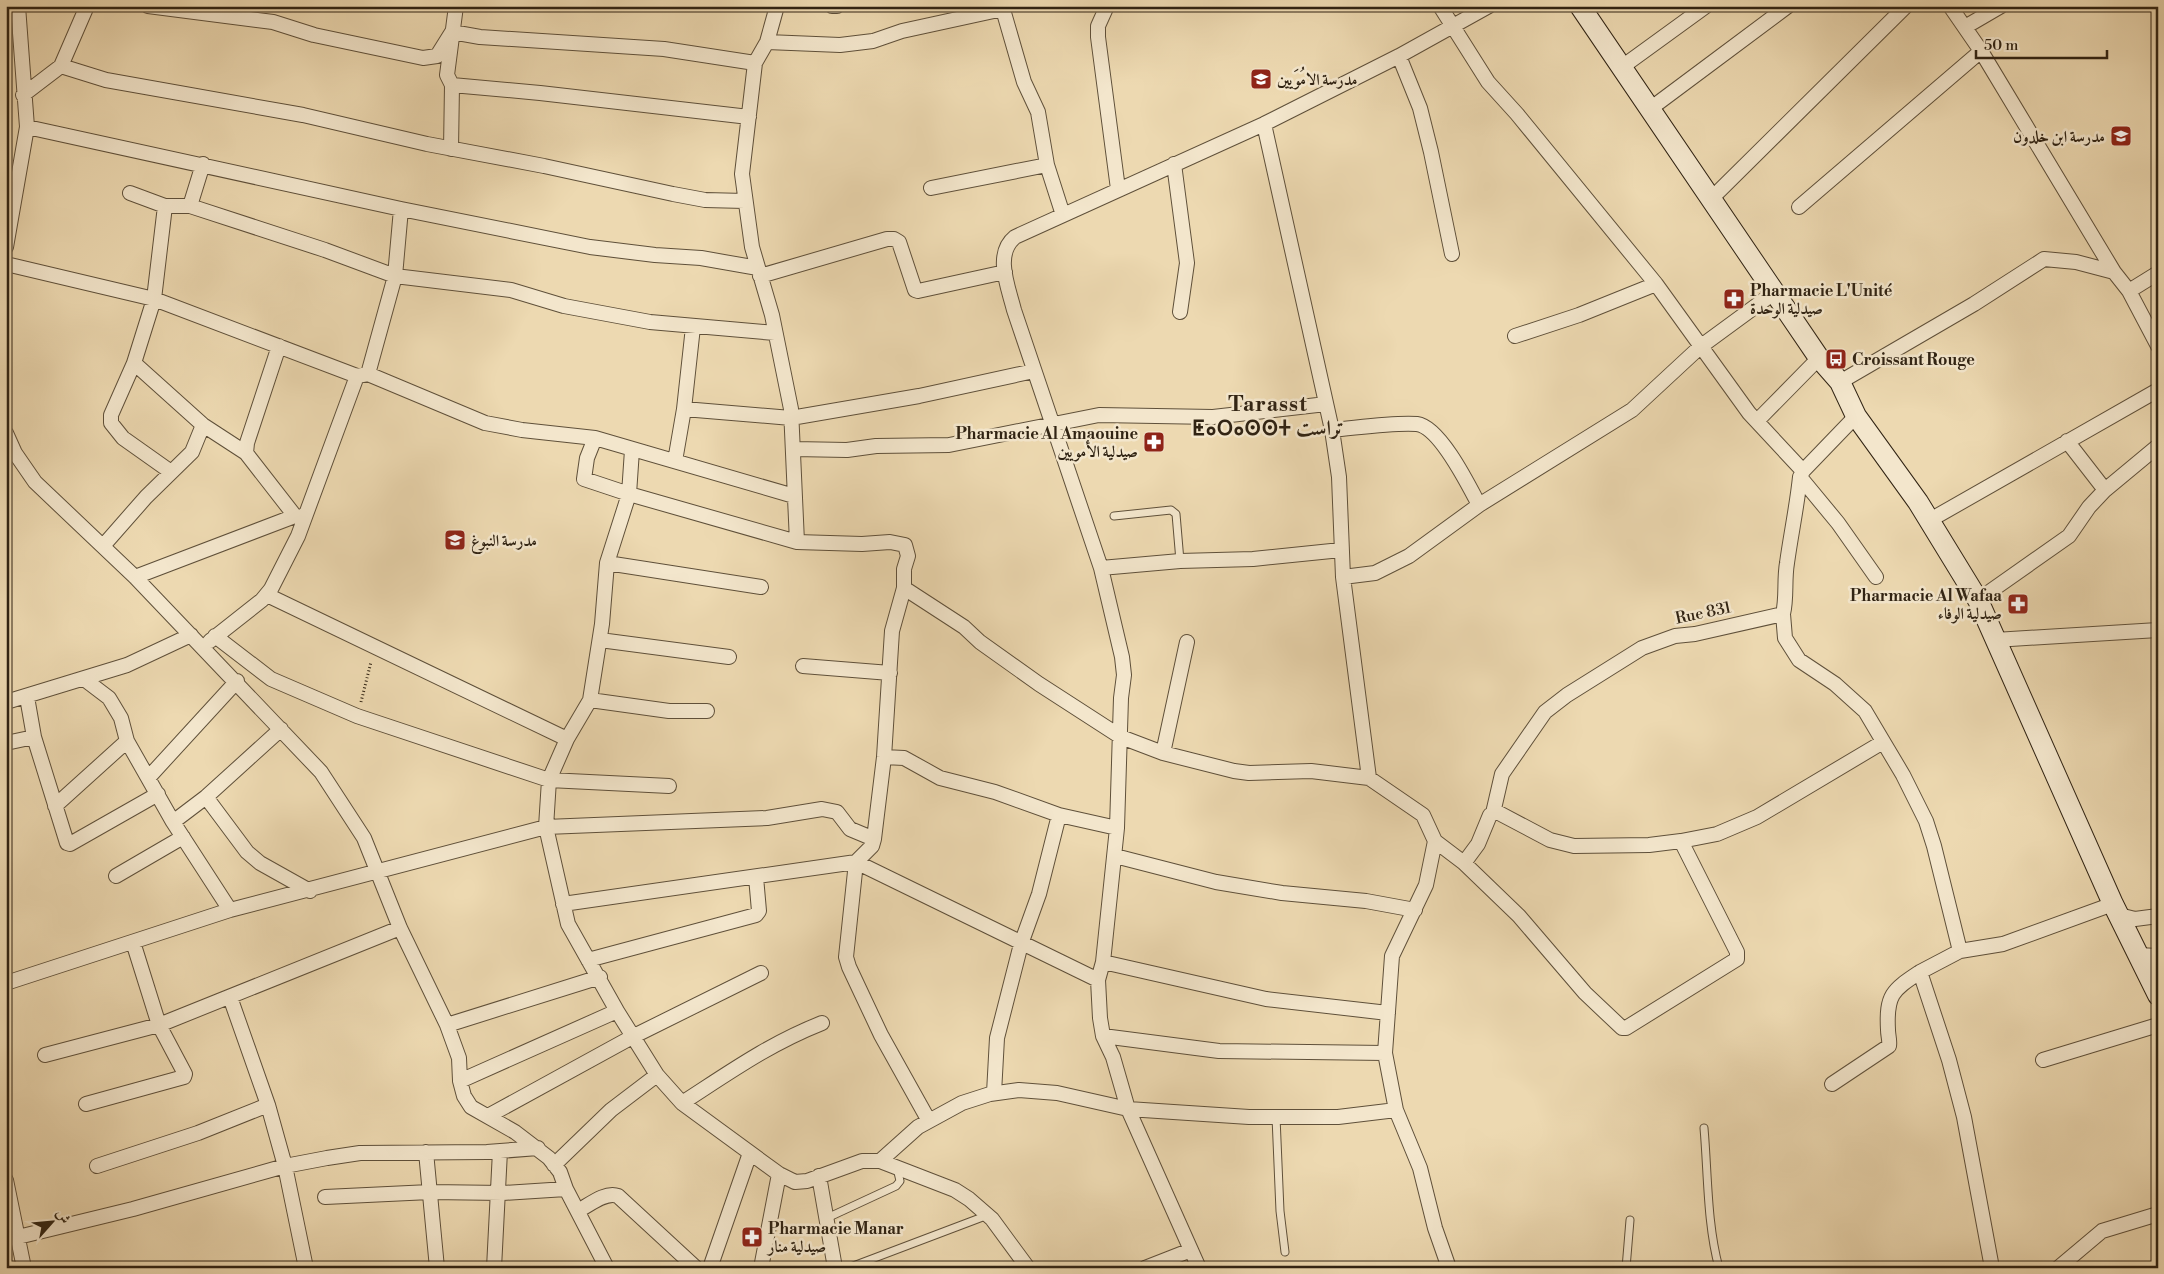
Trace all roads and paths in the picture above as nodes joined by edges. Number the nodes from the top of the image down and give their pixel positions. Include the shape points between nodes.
1 (18, 6) edge
2 (87, 6) edge
3 (148, 6) edge
4 (456, 6) edge
5 (777, 6) edge
6 (832, 6) edge
7 (837, 6) edge
8 (1106, 6) edge
9 (1440, 6) edge
10 (1489, 6) edge
11 (1580, 6) edge
12 (1706, 6) edge
13 (1788, 6) edge
14 (1906, 6) edge
15 (1950, 6) edge
16 (2001, 6) edge
17 (1002, 8) edge
18 (1453, 25) junction
19 (1964, 27) junction
20 (452, 32) junction
21 (767, 42) junction
22 (1980, 51) junction
23 (1399, 56) junction
24 (755, 63) junction
25 (61, 66) junction
26 (1622, 67) junction
27 (452, 85) junction
28 (23, 95) junction
29 (1650, 109) junction
30 (749, 117) junction
31 (1264, 124) junction
32 (27, 127) junction
33 (451, 149) junction
34 (203, 164) junction
35 (1174, 164) junction
36 (1047, 165) junction
37 (931, 188) dead end
38 (1118, 189) junction
39 (130, 194) dead end
40 (1711, 199) junction
41 (745, 202) junction
42 (165, 206) junction
43 (190, 206) junction
44 (1799, 207) dead end
45 (401, 209) junction
46 (1063, 215) junction
47 (6, 247) edge
48 (1452, 254) dead end
49 (6, 264) edge
50 (759, 272) junction
51 (1005, 272) junction
52 (2114, 272) junction
53 (2158, 273) edge
54 (395, 276) junction
55 (1656, 284) junction
56 (1776, 292) junction
57 (2129, 292) junction
58 (154, 299) junction
59 (1180, 312) dead end
60 (693, 327) junction
61 (775, 333) junction
62 (1515, 336) dead end
63 (279, 346) junction
64 (2158, 346) edge
65 (1700, 347) junction
66 (1819, 358) junction
67 (134, 363) junction
68 (1034, 371) junction
69 (363, 375) junction
70 (1840, 382) junction
71 (2158, 390) edge
72 (1326, 404) junction
73 (684, 409) junction
74 (1856, 416) junction
75 (790, 418) junction
76 (1758, 420) junction
77 (1051, 423) junction
78 (203, 425) junction
79 (1332, 430) junction
80 (6, 433) edge
81 (595, 438) junction
82 (2067, 442) junction
83 (2158, 446) edge
84 (794, 449) junction
85 (632, 450) junction
86 (246, 453) junction
87 (675, 461) junction
88 (171, 472) junction
89 (1802, 474) junction
90 (2105, 490) junction
91 (629, 494) junction
92 (794, 496) junction
93 (1479, 505) junction
94 (300, 516) junction
95 (1114, 516) dead end
96 (1930, 520) junction
97 (797, 542) junction
98 (103, 546) junction
99 (1341, 550) junction
100 (1180, 560) junction
101 (607, 563) junction
102 (1101, 568) junction
103 (135, 577) junction
104 (1343, 577) junction
105 (1876, 577) dead end
106 (761, 587) dead end
107 (904, 588) junction
108 (267, 595) junction
109 (1978, 600) junction
110 (1783, 614) junction
111 (2158, 630) edge
112 (191, 635) junction
113 (215, 636) junction
114 (600, 640) junction
115 (1995, 640) junction
116 (1187, 642) dead end
117 (203, 646) junction
118 (375, 647) junction
119 (729, 657) dead end
120 (803, 666) dead end
121 (890, 673) junction
122 (84, 680) junction
123 (236, 681) junction
124 (27, 697) junction
125 (590, 700) junction
126 (6, 702) edge
127 (707, 711) dead end
128 (357, 716) junction
129 (281, 729) junction
130 (34, 737) junction
131 (1121, 737) junction
132 (567, 739) junction
133 (127, 741) junction
134 (1883, 742) junction
135 (6, 744) edge
136 (1163, 753) junction
137 (884, 757) junction
138 (149, 777) junction
139 (1369, 778) junction
140 (549, 780) junction
141 (668, 786) dead end
142 (158, 794) junction
143 (206, 797) junction
144 (55, 806) junction
145 (1493, 813) junction
146 (1059, 815) junction
147 (173, 822) junction
148 (546, 828) junction
149 (1117, 828) junction
150 (183, 838) junction
151 (874, 839) junction
152 (1435, 841) junction
153 (1682, 841) junction
154 (1115, 856) junction
155 (856, 862) junction
156 (1464, 863) junction
157 (379, 871) junction
158 (116, 876) dead end
159 (756, 877) junction
160 (310, 891) junction
161 (563, 904) junction
162 (2116, 909) junction
163 (230, 910) junction
164 (1415, 910) junction
165 (2158, 916) edge
166 (400, 928) junction
167 (133, 942) junction
168 (1021, 944) junction
169 (1960, 951) junction
170 (2138, 955) junction
171 (2158, 956) edge
172 (588, 960) junction
173 (1103, 962) junction
174 (1920, 972) junction
175 (761, 973) dead end
176 (600, 977) junction
177 (1098, 980) junction
178 (6, 984) edge
179 (2158, 995) edge
180 (230, 997) junction
181 (617, 1011) junction
182 (1388, 1013) junction
183 (822, 1023) dead end
184 (159, 1025) junction
185 (447, 1025) junction
186 (2158, 1025) edge
187 (634, 1036) junction
188 (1103, 1036) junction
189 (1385, 1053) junction
190 (44, 1055) dead end
191 (2043, 1060) dead end
192 (657, 1075) junction
193 (460, 1081) junction
194 (1832, 1084) dead end
195 (994, 1093) junction
196 (86, 1104) dead end
197 (682, 1104) junction
198 (268, 1105) junction
199 (1128, 1109) junction
200 (1396, 1110) junction
201 (488, 1116) junction
202 (1276, 1117) junction
203 (929, 1121) junction
204 (1704, 1128) dead end
205 (538, 1148) junction
206 (500, 1151) junction
207 (426, 1152) junction
208 (750, 1152) junction
209 (880, 1161) junction
210 (554, 1165) junction
211 (97, 1166) dead end
212 (285, 1166) junction
213 (896, 1168) junction
214 (779, 1174) junction
215 (819, 1176) junction
216 (6, 1180) edge
217 (566, 1189) junction
218 (430, 1192) junction
219 (497, 1193) junction
220 (325, 1197) dead end
221 (578, 1211) junction
222 (2158, 1214) edge
223 (988, 1215) junction
224 (827, 1218) junction
225 (1630, 1220) dead end
226 (18, 1237) junction
227 (1191, 1250) junction
228 (1285, 1252) dead end
229 (24, 1268) edge
230 (306, 1268) edge
231 (437, 1268) edge
232 (494, 1268) edge
233 (607, 1268) edge
234 (696, 1268) edge
235 (710, 1268) edge
236 (762, 1268) edge
237 (836, 1268) edge
238 (848, 1268) edge
239 (1028, 1268) edge
240 (1145, 1268) edge
241 (1199, 1268) edge
242 (1449, 1268) edge
243 (1626, 1268) edge
244 (1719, 1268) edge
245 (1992, 1268) edge
246 (2058, 1268) edge

1 - 28 street
2 - 25 street
3 - 20 street via 273,22 314,35 423,58 437,56
4 - 20 street
5 - 21 street
6 - 7 street
8 - 38 street via 1098,26 1098,37
9 - 18 street
10 - 18 street
11 - 26 street
12 - 26 street
13 - 29 street
14 - 40 street
15 - 19 street
16 - 19 street
17 - 21 street via 902,31 873,41 840,46
17 - 36 street via 1024,82 1038,112
18 - 23 street
18 - 55 street via 1488,82
19 - 22 street
20 - 24 street via 480,37 664,49
20 - 27 street via 447,75
21 - 24 street
22 - 44 street
22 - 52 street
23 - 31 street
23 - 48 street via 1424,126
24 - 30 street
25 - 28 street
25 - 33 street via 106,80 303,115
26 - 29 street
27 - 30 street
27 - 33 street
28 - 32 street
29 - 40 street
30 - 41 street via 743,152
31 - 35 street
31 - 72 street
32 - 34 street
32 - 47 street
33 - 41 street via 705,200
34 - 43 street
34 - 45 street
35 - 38 street
35 - 59 street via 1187,263
36 - 37 street
36 - 46 street
38 - 46 street
39 - 42 street
40 - 56 street
41 - 50 street
42 - 43 street
42 - 58 street
43 - 54 street
45 - 50 street via 590,247 655,256 701,258
45 - 54 street
46 - 51 street via 1015,236 1007,243 1003,253
49 - 58 street
50 - 51 street via 886,238 899,242 918,291
50 - 61 street
51 - 68 street
52 - 57 street
52 - 70 street via 2076,262 2044,259
53 - 57 street
54 - 60 street via 511,290 606,315
54 - 69 street
55 - 62 street
55 - 65 street
56 - 65 street
56 - 66 street
57 - 64 street
58 - 63 street
58 - 67 street
60 - 61 street
60 - 73 street
61 - 75 street via 792,409
63 - 69 street
63 - 86 street
65 - 76 street via 1749,413
65 - 93 street via 1632,410
66 - 70 street
66 - 76 street
67 - 78 street
67 - 88 street via 110,423 123,438
68 - 75 street via 919,396
68 - 77 street
69 - 81 street via 485,423
69 - 94 street
70 - 74 street
71 - 82 street
72 - 77 street via 1213,417 1099,415
72 - 79 street
73 - 75 street
73 - 87 street
74 - 89 street
74 - 96 street
75 - 84 street
76 - 89 street
77 - 84 street via 949,445
77 - 102 street
78 - 86 street
78 - 88 street via 192,452
79 - 93 street via 1418,424 1433,434 1452,456
79 - 99 street via 1339,478
80 - 98 street via 35,482
81 - 85 street
81 - 91 street via 587,458 584,479
82 - 90 street
82 - 96 street
83 - 90 street
84 - 92 street
85 - 87 street
85 - 91 street
86 - 94 street
87 - 92 street
88 - 98 street
89 - 105 street
89 - 110 street via 1786,565
90 - 109 street via 2069,536
91 - 97 street
91 - 101 street
92 - 97 street
93 - 104 street via 1409,556 1375,573
94 - 103 street
94 - 108 street via 298,536
95 - 100 lane via 1171,510 1176,514
96 - 109 street
97 - 107 street via 890,542 905,545 908,556
98 - 103 street
99 - 100 street via 1253,559
99 - 104 street
100 - 102 street
101 - 106 street
101 - 114 street
102 - 131 street via 1122,657
103 - 112 street
104 - 139 street
107 - 121 street via 892,631
107 - 131 street via 964,627 1039,684
108 - 113 street
108 - 118 street
109 - 115 street
110 - 134 street via 1785,638 1799,660 1835,684 1859,706
110 - 145 street, Rue 831 via 1675,636 1642,648 1567,695 1546,712 1502,774
111 - 115 street
112 - 117 street
112 - 122 street via 150,656
113 - 117 street
113 - 128 street via 271,679
114 - 119 street
114 - 125 street
115 - 162 street
116 - 136 street
117 - 123 street
118 - 128 path
118 - 132 street
120 - 121 street
121 - 137 street
122 - 124 street
122 - 133 street via 109,698 121,718
123 - 129 street
123 - 138 street
124 - 126 street
124 - 130 street
125 - 127 street via 669,710
125 - 132 street
128 - 140 street
129 - 143 street
129 - 157 street via 327,780 364,838
130 - 135 street
130 - 144 street
131 - 136 street
131 - 149 street
132 - 140 street
133 - 138 street
133 - 144 street
134 - 153 street via 1757,817 1717,834
134 - 169 street via 1904,775 1926,821
136 - 139 street via 1249,773 1311,771
137 - 146 street via 904,758 940,778 994,792
137 - 151 street
138 - 142 street
139 - 152 street via 1423,815
140 - 141 street
140 - 148 street
142 - 144 street via 70,844 65,841
142 - 147 street
143 - 147 street
143 - 160 street via 247,852 260,863
145 - 153 street via 1497,812 1550,840 1574,846
145 - 156 street, Rue 831 via 1478,844
146 - 149 street
146 - 168 street via 1039,894
147 - 150 street
148 - 151 street via 767,818 822,808 837,812 850,829
148 - 157 street
148 - 161 street
149 - 154 street
150 - 158 street
150 - 163 street
151 - 155 street via 872,846
152 - 156 street
152 - 164 street via 1426,886
153 - 156 street via 1737,952 1736,959 1626,1028 1622,1028 1585,992 1519,916
154 - 164 street via 1225,884 1282,894 1366,900
154 - 173 street
155 - 159 street
155 - 168 street
155 - 203 street via 846,947 849,967 881,1035
157 - 160 street
157 - 166 street
159 - 161 street
159 - 172 street via 759,911 756,915
160 - 163 street
161 - 172 street via 568,924
162 - 165 street via 2135,919
162 - 169 street via 2003,944
162 - 170 street
163 - 167 street
164 - 182 street via 1392,956
166 - 180 street
166 - 185 street
167 - 178 street
167 - 184 street
168 - 177 street
168 - 195 street via 997,1038
169 - 174 street
170 - 171 street
170 - 179 street
172 - 176 street
173 - 177 street
173 - 182 street via 1266,999
174 - 194 street via 1890,996 1889,1046
174 - 245 street via 1964,1117
175 - 187 street
176 - 181 street
176 - 185 street
177 - 188 street
180 - 184 street
180 - 198 street
181 - 187 street
181 - 193 street
182 - 189 street
183 - 197 street via 762,1051
184 - 190 street
184 - 196 street via 184,1077
185 - 193 street via 458,1058
186 - 191 street
187 - 192 street
187 - 201 street
188 - 189 street via 1219,1051
188 - 199 street via 1113,1057
189 - 200 street
192 - 197 street
192 - 210 street via 611,1110
193 - 201 street via 471,1107
195 - 199 street via 1019,1090 1057,1093
195 - 203 street via 962,1103
197 - 208 street
198 - 211 street via 198,1133
198 - 212 street
199 - 202 street
199 - 227 street
200 - 202 street via 1338,1117
200 - 242 street via 1420,1168 1434,1228
201 - 205 street
202 - 228 lane
203 - 209 street
204 - 244 lane via 1710,1229
205 - 206 street
205 - 210 street
206 - 207 street
206 - 219 street
207 - 212 street via 360,1153
207 - 218 street
208 - 214 street
208 - 235 street
209 - 213 street
209 - 215 street via 862,1161
210 - 217 street
212 - 226 street
212 - 230 street
213 - 223 street via 955,1190
213 - 224 lane via 900,1181 896,1186
214 - 215 street via 795,1182
214 - 236 street
215 - 224 street
216 - 226 street
217 - 219 street
217 - 221 street
218 - 219 street
218 - 220 street
218 - 231 street
219 - 232 street
221 - 233 street
221 - 234 street via 607,1196 618,1196
222 - 246 street via 2102,1231
223 - 238 lane
223 - 239 street via 1014,1245
224 - 237 street
225 - 243 lane
226 - 229 street
227 - 240 street
227 - 241 street

